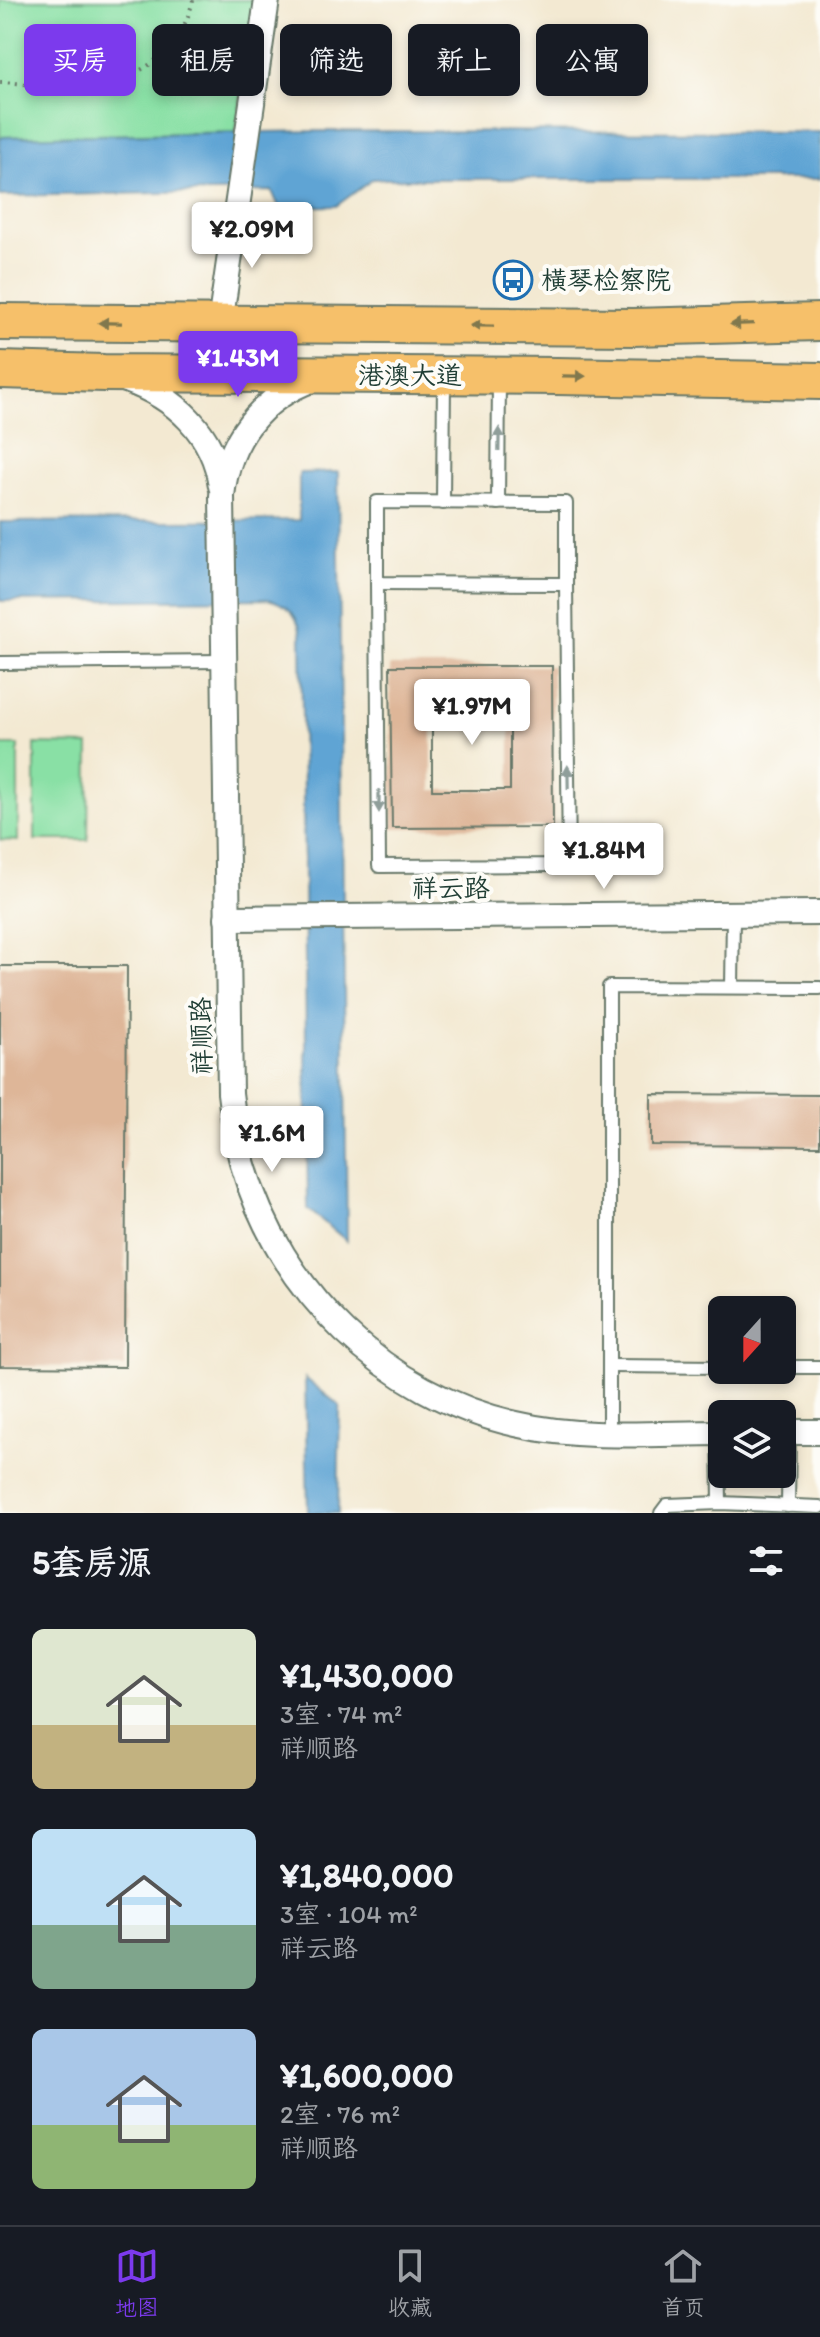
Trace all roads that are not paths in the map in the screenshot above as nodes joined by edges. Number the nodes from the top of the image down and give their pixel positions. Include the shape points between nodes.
1 (267, 0) edge
2 (0, 322) edge
3 (820, 322) edge
4 (220, 324) junction
5 (0, 370) edge
6 (104, 373) junction
7 (333, 375) junction
8 (444, 376) junction
9 (499, 376) junction
10 (820, 381) edge
11 (222, 496) junction
12 (443, 503) junction
13 (498, 503) junction
14 (377, 583) junction
15 (566, 584) junction
16 (224, 661) junction
17 (0, 663) edge
18 (820, 913) edge
19 (733, 914) junction
20 (227, 918) junction
21 (732, 987) junction
22 (820, 988) edge
23 (610, 1366) junction
24 (708, 1367) edge
25 (796, 1367) edge
26 (820, 1367) edge
27 (796, 1432) edge
28 (820, 1432) edge
29 (609, 1433) junction
30 (708, 1433) edge
31 (720, 1488) edge
32 (788, 1488) edge
33 (720, 1503) junction
34 (788, 1506) junction
35 (820, 1507) edge
36 (661, 1513) edge

1 - 4 street
4 -> 2 main road, 港澳大道
3 -> 4 main road, 港澳大道 via 633,327
5 - 6 main road, 港澳大道
6 - 7 main road, 港澳大道
6 - 11 street, 祥顺路 via 159,394 187,416 212,453
7 - 8 main road, 港澳大道
7 - 11 street, 祥顺路 via 283,393 256,415 232,453
8 - 9 main road, 港澳大道
8 - 12 lane
9 -> 10 main road, 港澳大道
13 -> 9 lane
11 - 16 street, 祥顺路
12 - 13 lane
12 - 14 lane via 377,502
13 - 15 lane via 566,503
14 - 15 lane
14 -> 15 lane via 379,866 569,865
16 - 17 lane
16 - 20 street, 祥顺路
18 - 19 street, 祥云路
19 - 20 street, 祥云路
19 - 21 lane
20 - 29 street, 祥顺路 via 235,1129 269,1231 307,1291 385,1365 448,1401 516,1424
21 - 22 lane
21 - 23 lane via 609,987
23 - 24 lane
23 - 29 lane
25 - 26 lane
27 - 28 street
29 - 30 street, 祥顺路
31 - 33 lane
32 - 34 lane
33 - 34 lane
33 - 36 lane via 667,1505
34 - 35 lane

